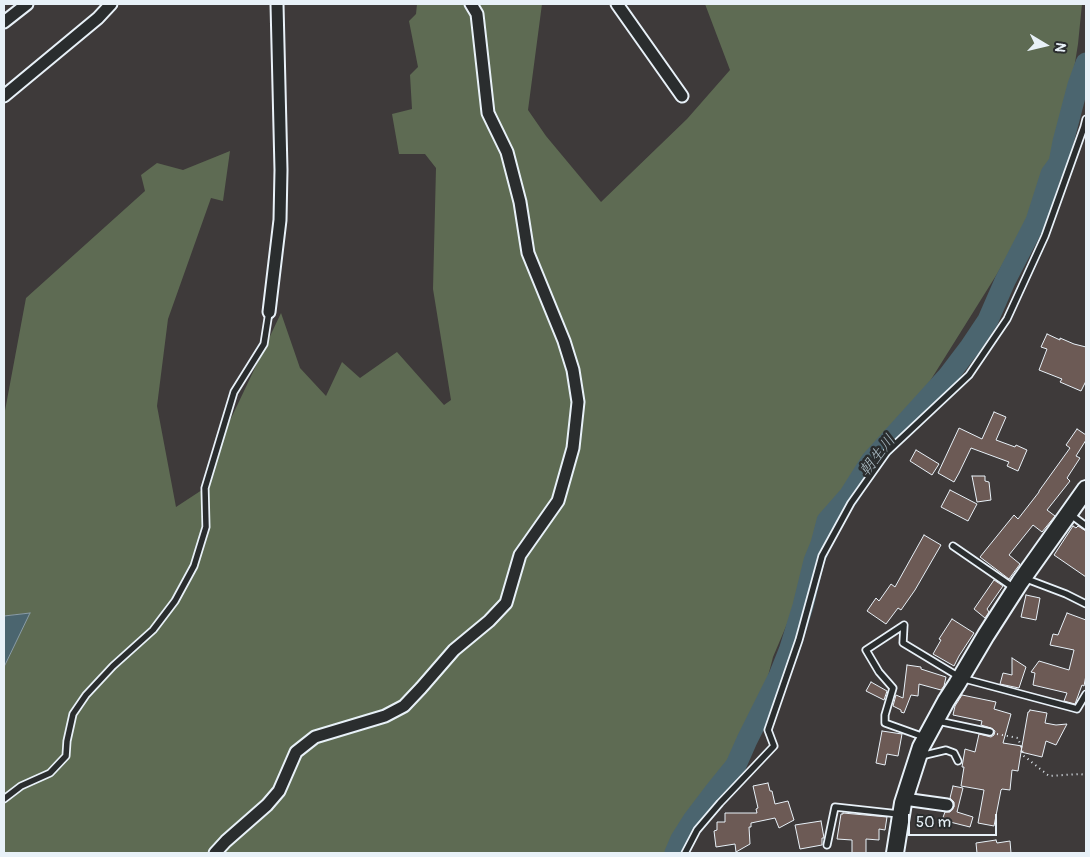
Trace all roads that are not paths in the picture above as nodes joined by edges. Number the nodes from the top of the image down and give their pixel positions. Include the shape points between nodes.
1 (27, 4) edge
2 (111, 4) edge
3 (277, 4) edge
4 (471, 4) edge
5 (617, 4) edge
6 (4, 22) edge
7 (4, 96) edge
8 (682, 96) dead end
9 (1086, 119) edge
10 (269, 312) joint
11 (1086, 489) edge
12 (1069, 513) junction
13 (1086, 526) edge
14 (953, 546) dead end
15 (1019, 583) junction
16 (1086, 604) edge
17 (961, 678) junction
18 (1086, 694) edge
19 (936, 721) junction
20 (990, 732) road end
21 (926, 738) junction
22 (918, 757) junction
23 (958, 761) dead end
24 (4, 800) edge
25 (947, 805) dead end
26 (903, 807) junction
27 (826, 846) dead end
28 (215, 853) edge
29 (685, 853) edge
30 (895, 853) edge

1 - 6 street
2 - 7 street
3 - 10 street via 280,220
4 - 28 street via 477,14 488,113 507,152 520,202 528,253 573,370 578,402 573,448 558,501 520,555 506,603 489,621 454,650 404,706 385,716 315,737 296,752 279,791
5 - 8 street
9 - 29 lane via 1045,236 1007,319 969,375 887,452 851,503 822,556 799,640 768,730 774,746 697,830
10 - 24 lane via 264,344 234,392 205,488 206,527 194,566 175,601 153,630 86,695 73,714 66,756 50,773 20,786
11 - 12 street
12 - 13 lane
12 - 15 street
14 - 15 lane
15 - 16 lane via 1066,594
15 - 17 street
17 - 18 lane via 1077,709
17 - 19 street
17 - 21 lane via 903,643 904,625 866,650 893,688 884,715 885,723
19 - 20 lane
19 - 21 street
21 - 22 street
22 - 23 lane via 946,750 954,753
22 - 26 street
25 - 26 street
26 - 27 lane via 834,808
26 - 30 street

